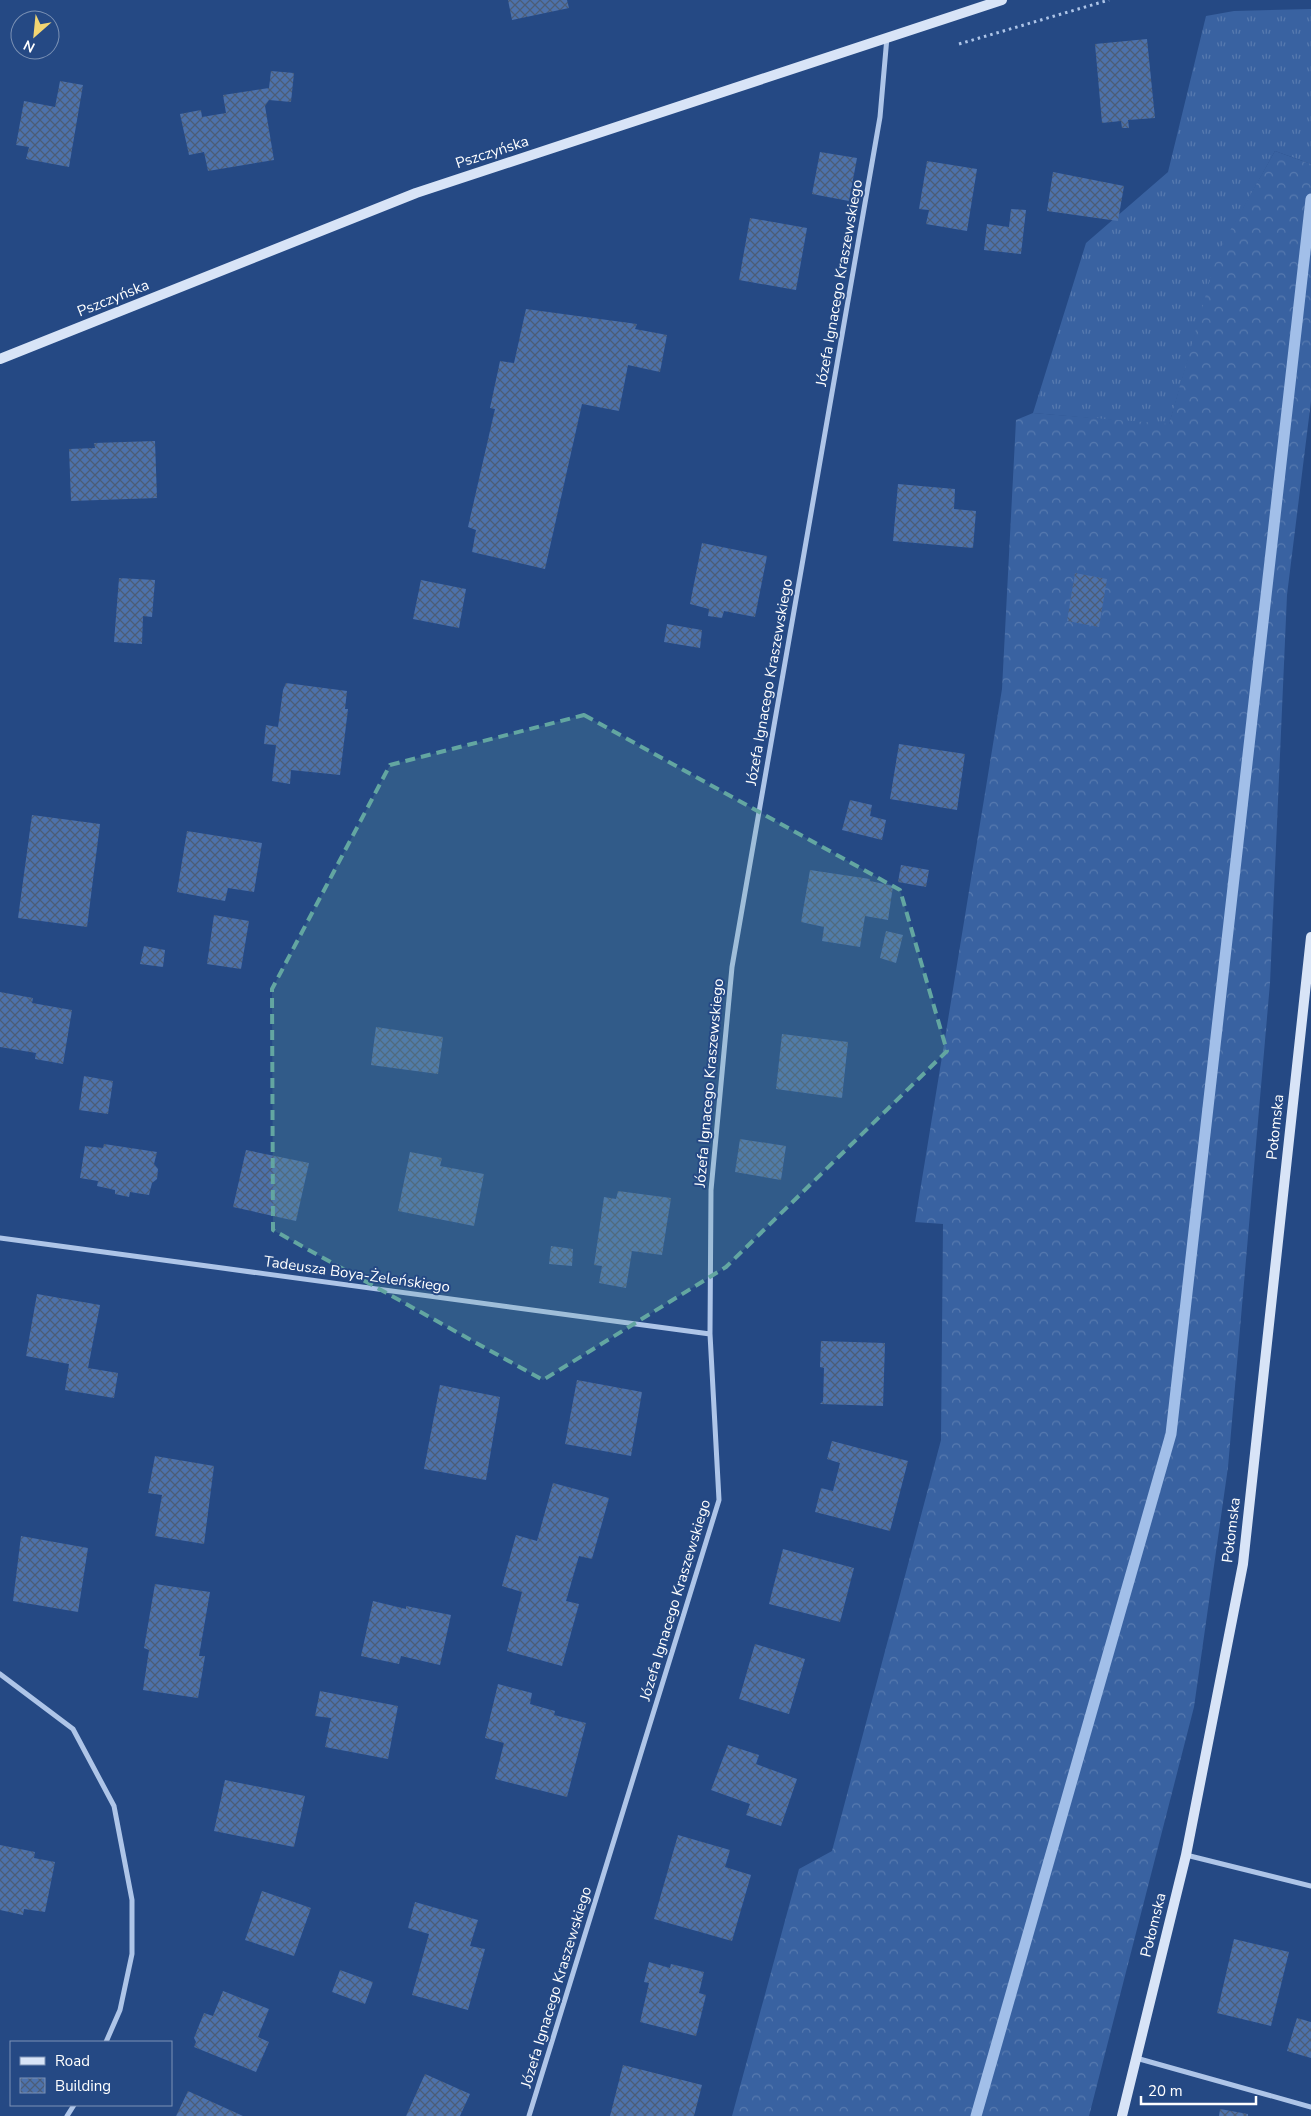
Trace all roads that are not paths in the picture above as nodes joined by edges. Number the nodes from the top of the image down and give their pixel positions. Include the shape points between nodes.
1 (1002, 0) edge
2 (887, 36) junction
3 (0, 359) edge
4 (1311, 943) edge
5 (0, 1238) edge
6 (710, 1334) junction
7 (0, 1674) edge
8 (1186, 1855) junction
9 (1311, 1886) edge
10 (106, 2041) edge
11 (1135, 2058) junction
12 (1311, 2107) edge
13 (529, 2116) edge
14 (1122, 2116) edge

1 - 2 street, Pszczyńska
2 - 3 street, Pszczyńska via 416,193
2 - 6 street, Józefa Ignacego Kraszewskiego via 880,117 732,967 711,1190
4 - 8 street, Połomska via 1243,1564
5 - 6 street, Tadeusza Boya-Żeleńskiego
6 - 13 street, Józefa Ignacego Kraszewskiego via 719,1500
7 - 10 street via 73,1729 114,1806 132,1900 132,1954 120,2010
8 - 9 street
8 - 11 street, Połomska
11 - 12 street
11 - 14 street, Połomska

